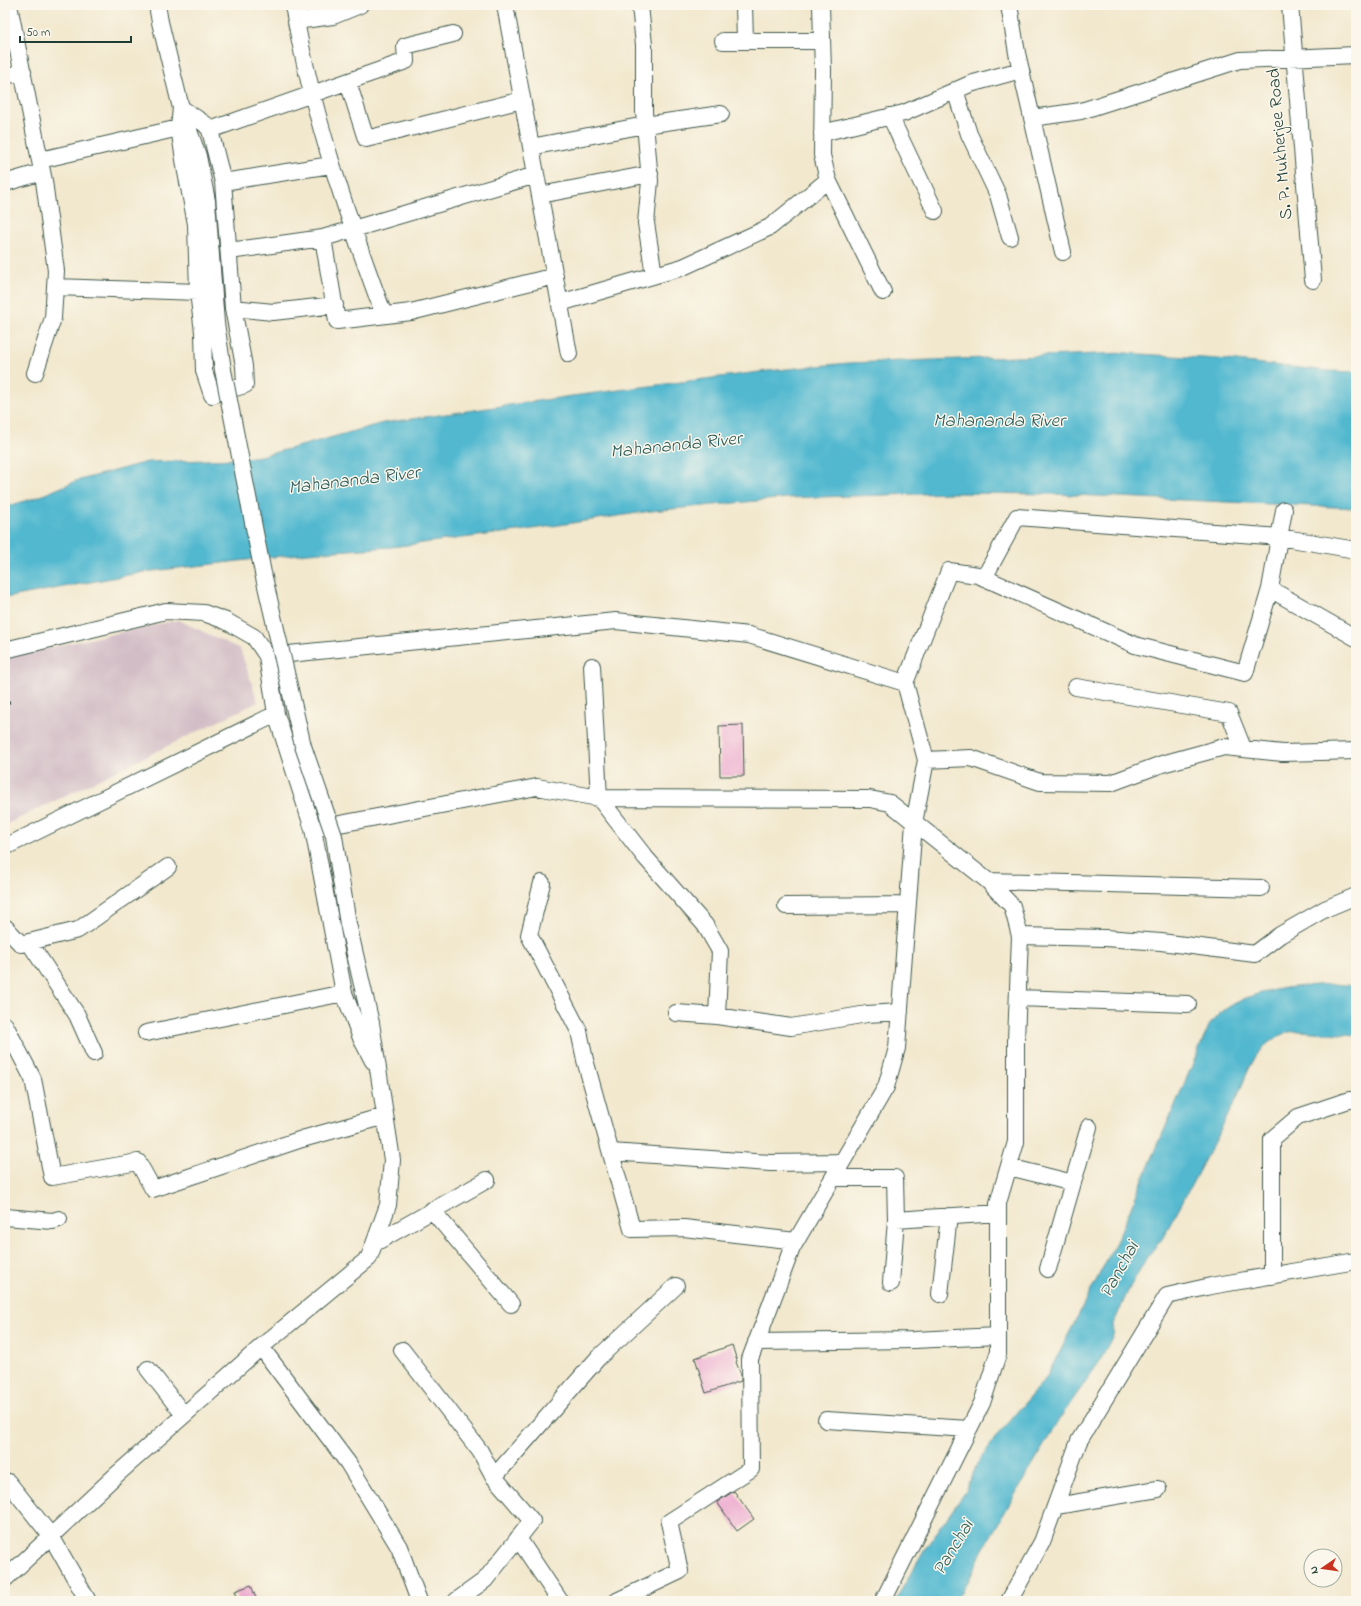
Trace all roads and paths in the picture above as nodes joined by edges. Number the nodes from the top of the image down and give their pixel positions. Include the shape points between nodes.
1 (9, 5) edge
2 (157, 5) edge
3 (293, 5) edge
4 (360, 5) edge
5 (505, 5) edge
6 (640, 5) edge
7 (744, 5) edge
8 (821, 5) edge
9 (1009, 5) edge
10 (1290, 5) edge
11 (296, 21) junction
12 (453, 34) dead end
13 (723, 41) dead end
14 (745, 41) junction
15 (822, 41) junction
16 (1356, 55) edge
17 (1294, 58) junction
18 (1021, 70) junction
19 (22, 72) junction
20 (5, 76) edge
21 (348, 82) junction
22 (955, 90) junction
23 (312, 95) junction
24 (522, 100) junction
25 (181, 108) junction
26 (720, 114) dead end
27 (890, 116) junction
28 (1032, 118) junction
29 (645, 125) junction
30 (179, 128) junction
31 (210, 130) junction
32 (822, 133) junction
33 (531, 147) junction
34 (331, 165) junction
35 (41, 166) junction
36 (650, 174) junction
37 (536, 175) junction
38 (828, 180) junction
39 (223, 182) junction
40 (5, 183) edge
41 (540, 195) junction
42 (935, 211) dead end
43 (352, 230) junction
44 (1010, 237) dead end
45 (323, 238) junction
46 (229, 251) junction
47 (1064, 252) dead end
48 (654, 275) junction
49 (555, 276) junction
50 (1313, 280) dead end
51 (55, 287) junction
52 (198, 292) junction
53 (883, 292) dead end
54 (560, 303) junction
55 (335, 305) junction
56 (232, 308) junction
57 (384, 315) junction
58 (569, 354) dead end
59 (35, 373) dead end
60 (1284, 510) dead end
61 (1279, 537) junction
62 (1356, 550) edge
63 (984, 578) junction
64 (1270, 589) junction
65 (1356, 638) edge
66 (5, 650) edge
67 (267, 656) junction
68 (592, 666) dead end
69 (905, 683) junction
70 (1076, 687) dead end
71 (276, 714) junction
72 (1243, 748) junction
73 (1356, 752) edge
74 (926, 760) junction
75 (599, 798) junction
76 (914, 823) junction
77 (313, 829) junction
78 (5, 847) edge
79 (168, 867) dead end
80 (988, 882) junction
81 (542, 883) dead end
82 (1261, 888) dead end
83 (1356, 896) edge
84 (908, 905) junction
85 (786, 906) dead end
86 (5, 927) edge
87 (1020, 936) junction
88 (29, 942) junction
89 (344, 993) junction
90 (1018, 998) junction
91 (1188, 1004) dead end
92 (900, 1012) junction
93 (676, 1014) dead end
94 (717, 1016) junction
95 (5, 1025) edge
96 (146, 1033) dead end
97 (94, 1053) dead end
98 (379, 1073) junction
99 (1356, 1100) edge
100 (385, 1116) junction
101 (1089, 1127) dead end
102 (611, 1152) junction
103 (842, 1162) junction
104 (1009, 1168) junction
105 (833, 1178) junction
106 (487, 1180) dead end
107 (1073, 1183) junction
108 (432, 1210) junction
109 (998, 1213) junction
110 (949, 1216) junction
111 (5, 1217) edge
112 (59, 1219) dead end
113 (896, 1220) junction
114 (796, 1241) junction
115 (375, 1243) junction
116 (1356, 1261) edge
117 (1048, 1269) dead end
118 (1272, 1276) junction
119 (891, 1283) dead end
120 (676, 1286) dead end
121 (940, 1294) dead end
122 (511, 1304) dead end
123 (998, 1336) junction
124 (756, 1342) junction
125 (261, 1347) junction
126 (402, 1350) dead end
127 (148, 1369) dead end
128 (184, 1415) junction
129 (826, 1420) dead end
130 (969, 1429) junction
131 (494, 1477) junction
132 (5, 1481) edge
133 (1158, 1489) dead end
134 (1056, 1506) junction
135 (51, 1536) junction
136 (518, 1538) junction
137 (5, 1579) edge
138 (88, 1601) edge
139 (419, 1601) edge
140 (456, 1601) edge
141 (560, 1601) edge
142 (617, 1601) edge
143 (883, 1601) edge
144 (1009, 1601) edge

1 - 19 street
2 - 25 street
3 - 11 street
4 - 11 street via 333,16
5 - 24 street
6 - 29 street via 644,45
7 - 14 street
8 - 15 street
9 - 18 street
10 - 17 street, S. P. Mukherjee Road
11 - 23 street
12 - 21 street via 405,46 406,61
13 - 14 street
14 - 15 street
15 - 32 street
16 - 17 street
17 - 28 street via 1240,60 1080,111
17 - 50 street, S. P. Mukherjee Road
18 - 22 street
18 - 28 street
19 - 20 street
19 - 35 street
21 - 23 street
21 - 24 street via 366,139
22 - 27 street via 904,113
22 - 44 street via 969,134 998,195
23 - 31 street
23 - 34 street
24 - 33 street
25 - 30 street
25 - 31 street
25 - 98 street, bridge via 198,156 207,201 216,323 223,370 263,573 301,738 334,836 348,924 371,1023
26 - 29 street
27 - 32 street
27 - 42 street
28 - 47 street
29 - 33 street
29 - 36 street
30 - 35 street
30 - 52 street via 196,224
31 - 39 street
32 - 38 street via 822,155
33 - 37 street
34 - 39 street
34 - 43 street
35 - 40 street
35 - 51 street via 56,271
36 - 41 street
36 - 48 street via 646,224
37 - 41 street
37 - 43 street
38 - 48 street via 770,226 683,267
38 - 53 street
39 - 46 street
41 - 49 street
43 - 45 street
43 - 57 street
45 - 46 street
45 - 55 street
46 - 56 street
48 - 54 street
49 - 54 street
49 - 57 street via 411,312
51 - 52 street
51 - 59 street via 53,318
52 - 56 street via 204,371 212,395 245,385 244,366
54 - 58 street
55 - 56 street via 273,312
55 - 57 street via 337,322
60 - 61 street
61 - 62 street
61 - 63 street via 1017,517
61 - 64 street
63 - 64 street via 1135,645 1245,673
63 - 69 street via 949,571
64 - 65 street
66 - 67 street via 166,611 204,613 226,621 254,637
67 - 69 street via 616,621 749,635
67 - 71 street
68 - 75 street
69 - 74 street
70 - 72 street via 1229,712
71 - 77 street
71 - 78 street
72 - 73 street via 1283,753
72 - 74 street via 1216,749 1162,764 1111,783 1040,782 971,758
74 - 76 street
75 - 76 street via 870,799 890,803
75 - 77 street via 537,787
75 - 94 street via 645,857 705,925 720,951
76 - 80 street
76 - 84 street
77 - 89 street
79 - 88 street via 78,930
80 - 82 street
80 - 87 street via 1012,906
81 - 102 street via 529,935 579,1031
83 - 87 street via 1325,908 1280,935 1255,954 1161,942
84 - 85 street
84 - 92 street
86 - 88 street via 21,944
87 - 90 street
88 - 97 street via 77,1015
89 - 96 street
89 - 98 street via 361,1038
90 - 91 street
90 - 104 street via 1016,1142
92 - 94 street via 867,1014 791,1027
92 - 103 street via 897,1048 886,1087
93 - 94 street
95 - 100 street via 33,1079 52,1177 138,1162 153,1189 302,1139
98 - 100 street
99 - 118 street via 1298,1117 1272,1139
100 - 115 street via 392,1160 388,1205
101 - 107 street
102 - 103 street via 770,1162
102 - 114 street via 632,1229 684,1228
103 - 105 street
104 - 107 street
104 - 109 street via 998,1202
105 - 113 street via 895,1178
105 - 114 street
106 - 108 street
107 - 117 street
108 - 115 street
108 - 122 street
109 - 110 street
109 - 123 street
110 - 113 street
110 - 121 street
111 - 112 street
113 - 119 street
114 - 124 street
115 - 125 street via 369,1258
116 - 118 street
118 - 134 street via 1167,1296 1079,1441
120 - 131 street via 598,1358
123 - 124 street
123 - 130 street via 998,1354 982,1403
124 - 142 street via 750,1359 751,1469 669,1522 680,1571
125 - 128 street
125 - 139 street via 348,1463 399,1547
126 - 131 street via 480,1451
127 - 128 street
128 - 135 street
129 - 130 street
130 - 143 street
131 - 136 street via 532,1521
132 - 135 street
133 - 134 street
134 - 144 street via 1042,1542
135 - 137 street
135 - 138 street
136 - 140 street via 485,1580
136 - 141 street

